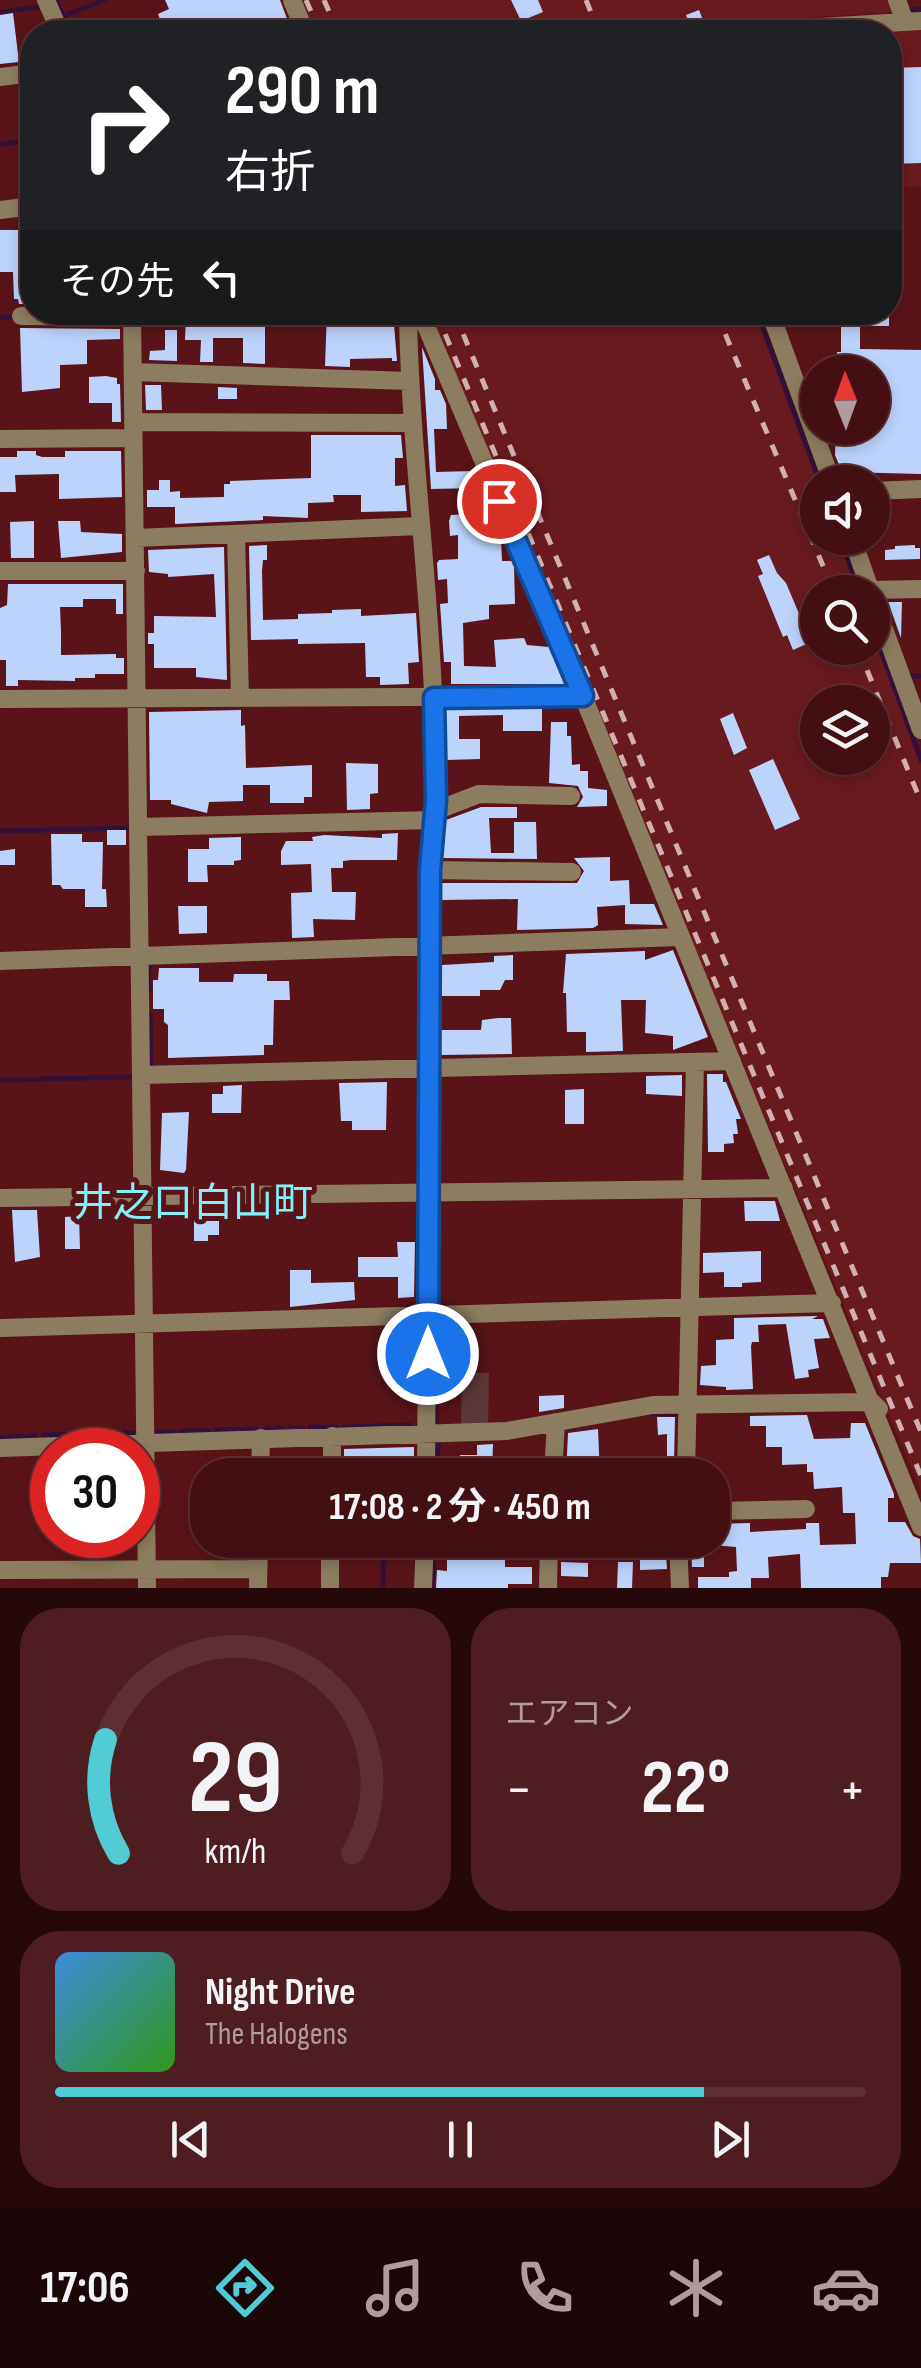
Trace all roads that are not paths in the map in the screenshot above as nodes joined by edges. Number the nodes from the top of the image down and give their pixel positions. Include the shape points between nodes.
1 (896, 0) edge
2 (913, 21) edge
3 (132, 325) edge
4 (414, 325) edge
5 (418, 325) edge
6 (775, 325) edge
7 (133, 372) junction
8 (410, 381) junction
9 (412, 423) junction
10 (134, 430) junction
11 (0, 439) edge
12 (826, 465) edge
13 (921, 488) edge
14 (890, 490) edge
15 (420, 526) junction
16 (236, 534) junction
17 (135, 538) junction
18 (0, 571) edge
19 (136, 571) junction
20 (921, 589) edge
21 (890, 591) edge
22 (890, 634) edge
23 (913, 684) edge
24 (583, 696) junction
25 (240, 698) junction
26 (434, 698) junction
27 (0, 699) edge
28 (138, 699) junction
29 (921, 730) edge
30 (571, 796) dead end
31 (435, 816) junction
32 (139, 827) junction
33 (430, 870) junction
34 (572, 872) dead end
35 (680, 937) junction
36 (430, 946) junction
37 (139, 956) junction
38 (0, 961) edge
39 (732, 1061) junction
40 (695, 1062) junction
41 (429, 1068) junction
42 (141, 1075) junction
43 (784, 1188) junction
44 (692, 1189) junction
45 (428, 1192) junction
46 (142, 1196) junction
47 (0, 1198) edge
48 (832, 1304) junction
49 (690, 1308) junction
50 (428, 1315) junction
51 (144, 1323) junction
52 (0, 1328) edge
53 (872, 1402) junction
54 (689, 1404) junction
55 (556, 1422) junction
56 (146, 1428) edge
57 (427, 1432) junction
58 (332, 1436) junction
59 (261, 1438) junction
60 (160, 1442) edge
61 (30, 1447) edge
62 (0, 1448) edge
63 (260, 1458) edge
64 (332, 1458) edge
65 (426, 1458) edge
66 (554, 1458) edge
67 (687, 1458) edge
68 (921, 1504) edge
69 (806, 1509) dead end
70 (730, 1511) edge
71 (921, 1528) edge
72 (330, 1558) edge
73 (424, 1558) edge
74 (549, 1558) edge
75 (679, 1558) edge
76 (0, 1570) edge
77 (258, 1578) edge
78 (147, 1579) edge
79 (330, 1588) edge
80 (423, 1588) edge
81 (548, 1588) edge
82 (680, 1588) edge

1 - 2 street
3 - 7 street
4 - 8 street
5 - 24 street
6 - 12 street
7 - 8 street
7 - 10 street
8 - 9 street
9 - 10 street
9 - 15 street
10 - 11 street
10 - 17 street
13 - 14 street
15 - 16 street
15 - 26 street
16 - 17 street
16 - 25 street
17 - 19 street
18 - 19 street
19 - 28 street
20 - 21 street
22 - 23 street
23 - 29 street
24 - 26 street
24 - 35 street
25 - 26 street
25 - 28 street
26 - 31 street
27 - 28 street
28 - 32 street
30 - 31 street via 479,794
31 - 32 street
31 - 33 street
32 - 37 street
33 - 34 street
33 - 36 street
35 - 36 street
35 - 39 street
36 - 37 street
36 - 41 street
37 - 38 street
37 - 42 street
39 - 40 street
39 - 43 street
40 - 41 street
40 - 44 street
41 - 42 street
41 - 45 street
42 - 46 street
43 - 44 street
43 - 48 street
44 - 45 street
44 - 49 street
45 - 46 street
45 - 50 street
46 - 47 street
46 - 51 street
48 - 49 street
48 - 53 street
49 - 50 street
49 - 54 street
50 - 51 street
50 - 57 street
51 - 52 street
51 - 56 street
53 - 54 street
53 - 68 street via 885,1415
53 - 71 street
54 - 55 street
54 - 67 street
55 - 57 street via 507,1431
55 - 66 street
57 - 58 street
57 - 65 street
58 - 59 street
58 - 64 street
59 - 60 street
59 - 63 street
61 - 62 street
69 - 70 street
72 - 79 street
73 - 80 street
74 - 81 street
75 - 82 street
76 - 78 street
77 - 78 street

